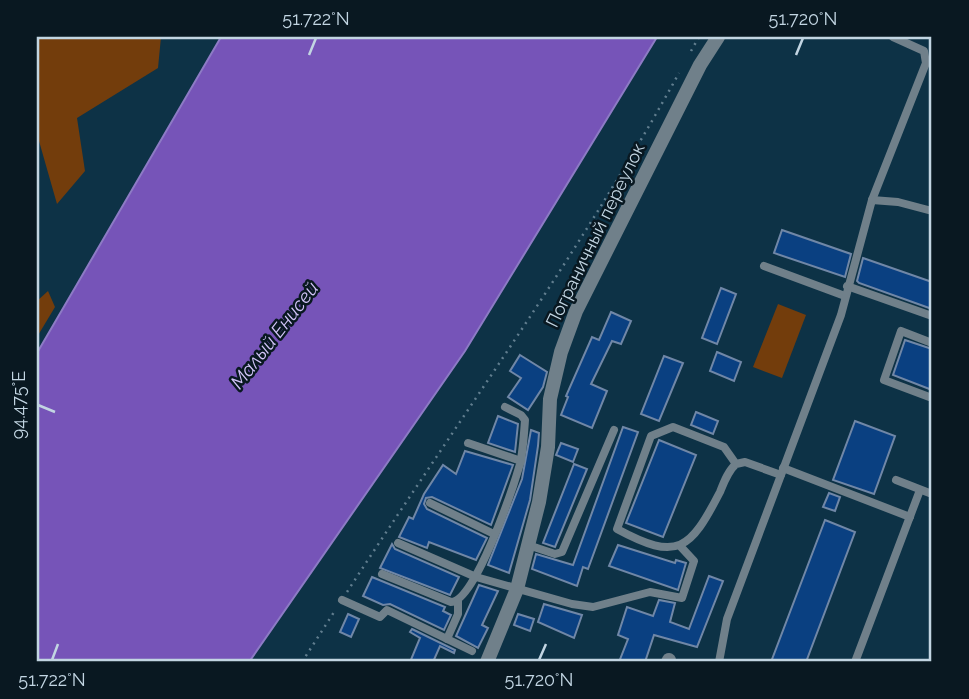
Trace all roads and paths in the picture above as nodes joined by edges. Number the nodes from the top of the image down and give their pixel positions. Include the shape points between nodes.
1 (699, 37) edge
2 (718, 37) edge
3 (893, 37) edge
4 (687, 60) dead end
5 (680, 71) dead end
6 (873, 200) junction
7 (932, 211) edge
8 (764, 265) dead end
9 (847, 286) junction
10 (845, 296) junction
11 (932, 316) edge
12 (932, 343) edge
13 (932, 398) edge
14 (505, 407) dead end
15 (614, 430) dead end
16 (468, 443) dead end
17 (521, 461) junction
18 (736, 464) junction
19 (782, 472) junction
20 (896, 480) dead end
21 (920, 490) junction
22 (932, 494) edge
23 (430, 503) dead end
24 (910, 517) junction
25 (495, 534) junction
26 (398, 543) dead end
27 (528, 545) junction
28 (681, 547) junction
29 (382, 574) dead end
30 (476, 577) junction
31 (517, 589) junction
32 (342, 600) junction
33 (457, 601) junction
34 (447, 639) junction
35 (472, 651) dead end
36 (302, 662) edge
37 (487, 662) edge
38 (720, 662) edge
39 (855, 662) edge

1 - 4 path
2 - 27 street, Пограничный переулок via 699,65 600,262 561,352 550,399 539,502
3 - 6 lane via 924,51 926,63
5 - 32 path via 562,272
6 - 7 lane
6 - 9 lane
8 - 10 lane
9 - 10 lane
9 - 11 lane
10 - 19 lane
12 - 13 lane via 901,331 884,380
14 - 17 lane via 522,415 524,421
15 - 27 lane via 562,552
16 - 17 lane
17 - 25 lane
18 - 19 lane via 745,462
18 - 28 lane via 702,527
18 - 28 lane via 724,447 673,426 651,436 617,529 644,544
19 - 24 lane
19 - 38 lane via 727,619
20 - 21 lane
21 - 22 lane
21 - 24 lane
23 - 25 lane
24 - 39 lane
25 - 30 lane
26 - 30 lane
27 - 31 street, Пограничный переулок
28 - 31 lane via 694,561 682,598 650,592 593,607
29 - 33 lane
30 - 31 lane
30 - 33 lane
31 - 37 street, Пограничный переулок
32 - 34 lane via 380,617 387,610
32 - 36 path
33 - 34 lane via 458,614
34 - 35 lane

